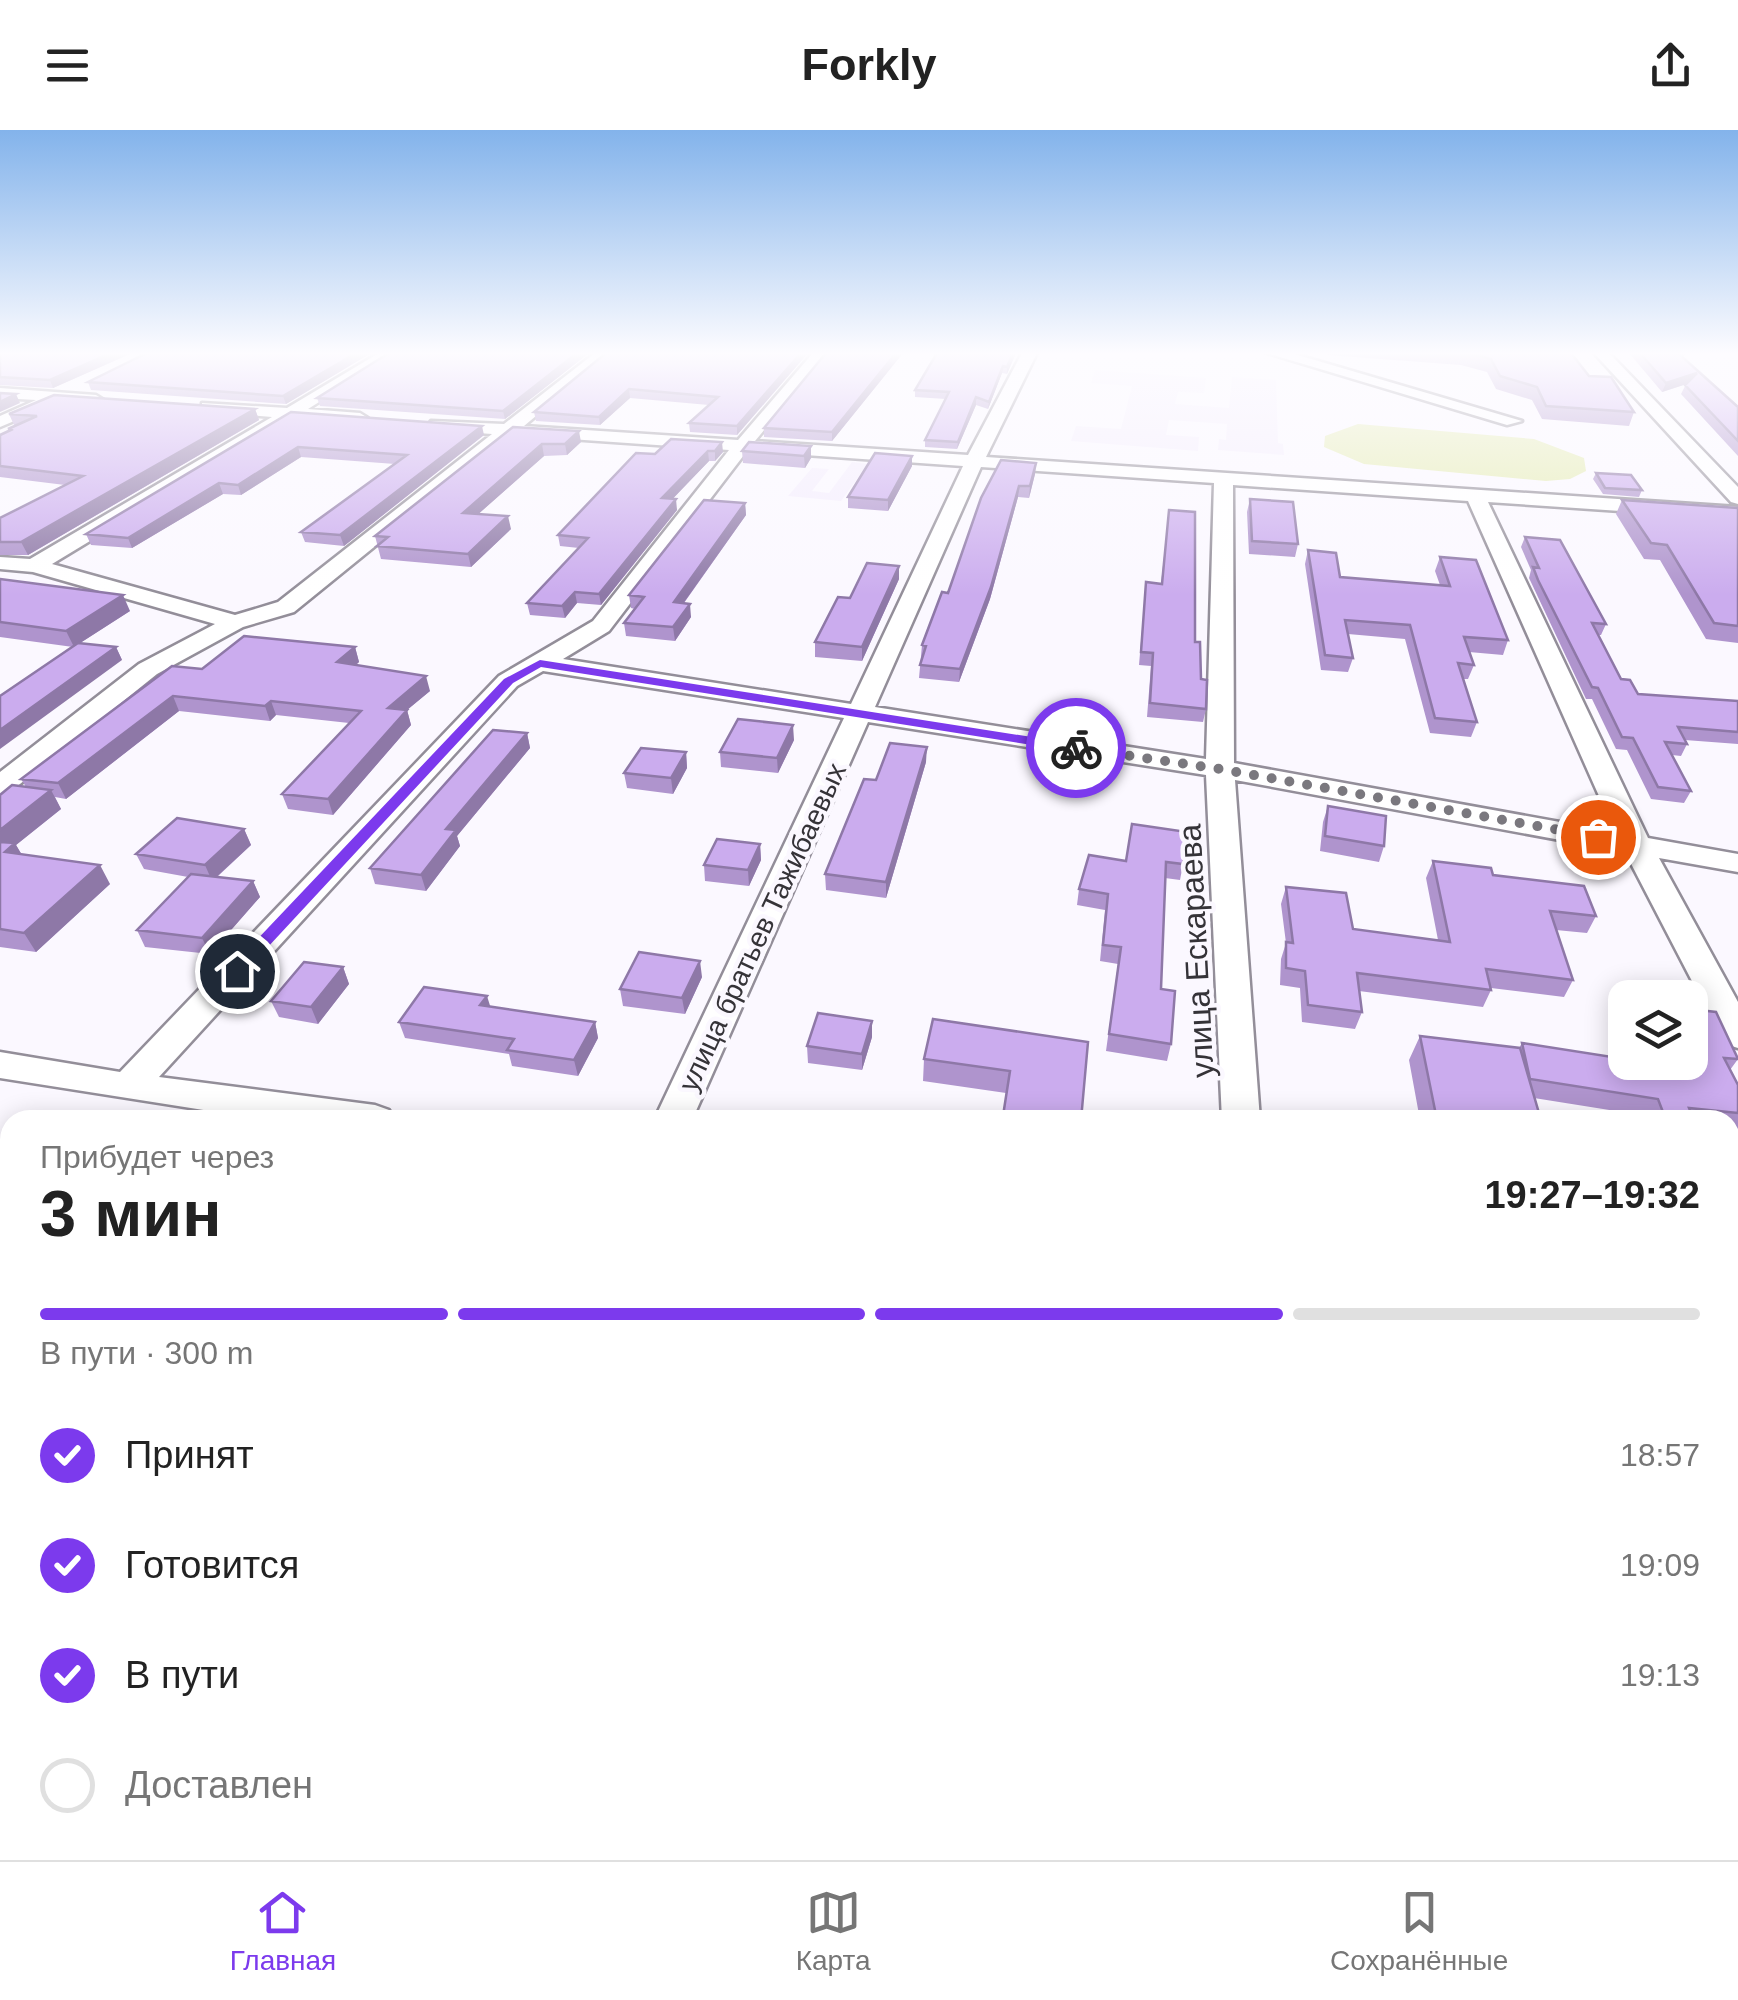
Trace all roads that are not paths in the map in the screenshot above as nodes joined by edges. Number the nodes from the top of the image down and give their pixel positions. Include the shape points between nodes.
1 (254, 434) edge
2 (501, 434) edge
3 (561, 434) edge
4 (752, 434) edge
5 (989, 434) edge
6 (1677, 434) edge
7 (742, 446) junction
8 (974, 462) junction
9 (1224, 478) junction
10 (1476, 495) junction
11 (1738, 498) edge
12 (1738, 512) edge
13 (0, 563) edge
14 (34, 566) junction
15 (234, 622) junction
16 (540, 663) junction
17 (860, 716) junction
18 (1220, 769) junction
19 (0, 786) edge
20 (1636, 844) junction
21 (1738, 862) edge
22 (1738, 1035) edge
23 (0, 1064) edge
24 (128, 1087) junction
25 (277, 1110) edge
26 (678, 1110) edge
27 (1240, 1110) edge

1 - 14 street
2 - 15 street via 286,607
3 - 7 street
4 - 7 street
5 - 8 street, улица братьев Тажибаевых
6 - 11 street
7 - 8 street
7 - 16 street via 600,626
8 - 9 street
8 - 17 street, улица братьев Тажибаевых
9 - 10 street
9 - 18 street, улица Ескараева
10 - 12 street
10 - 20 street
13 - 14 street
14 - 15 street
15 - 19 street via 148,669
16 - 17 street
16 - 24 street via 508,681
17 - 18 street
17 - 26 street, улица братьев Тажибаевых
18 - 20 street
18 - 27 street, улица Ескараева
20 - 21 street
20 - 22 street
23 - 24 street
24 - 25 street

